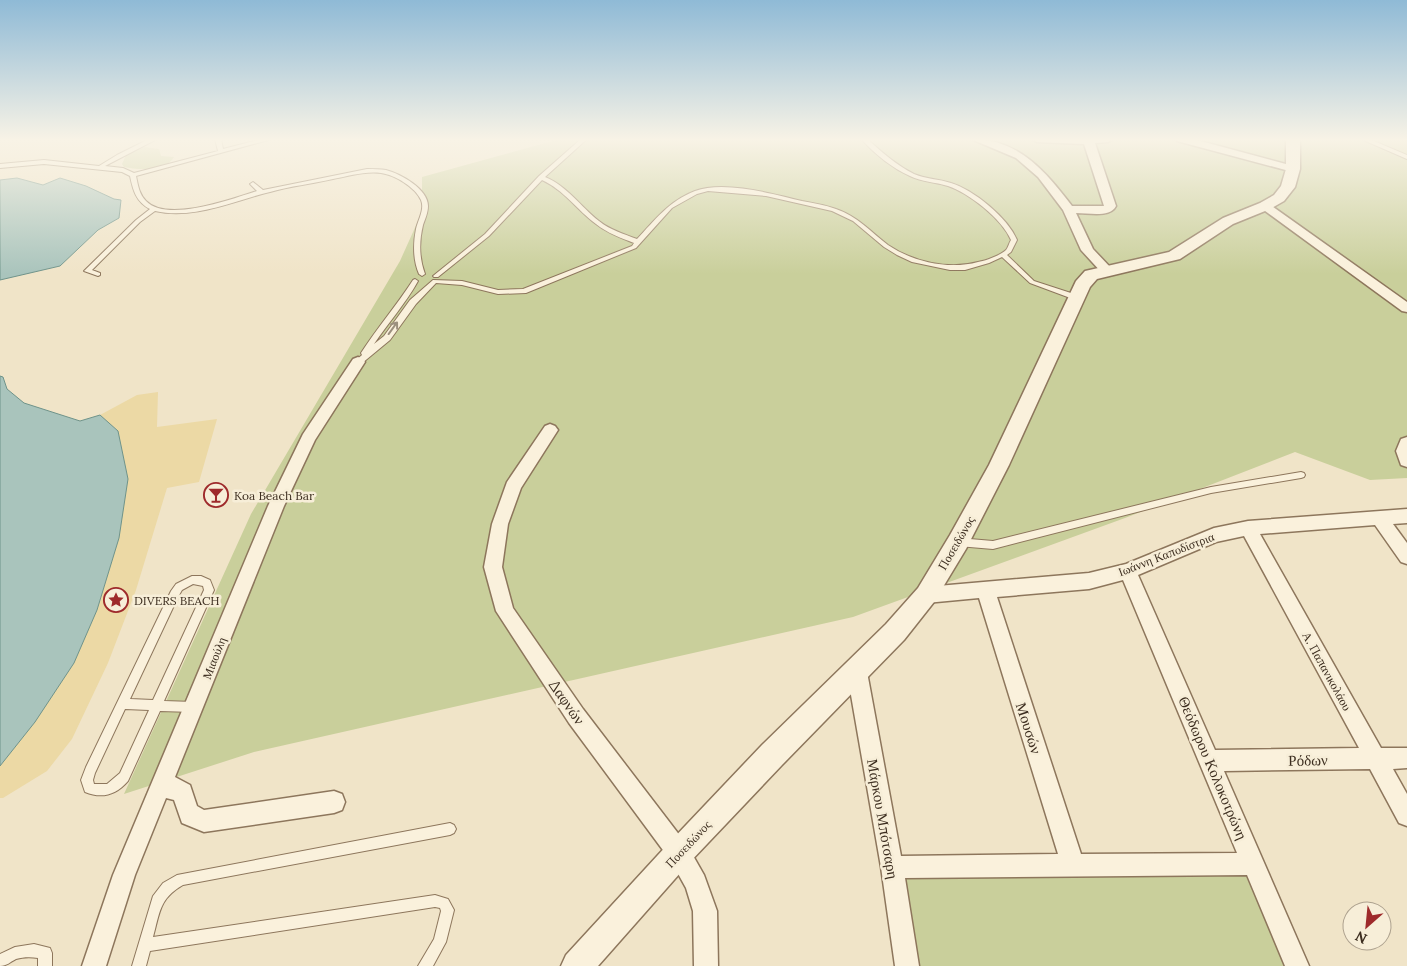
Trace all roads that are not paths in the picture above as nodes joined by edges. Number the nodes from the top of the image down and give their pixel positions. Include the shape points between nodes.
1 (134, 184) edge
2 (254, 184) dead end
3 (303, 184) edge
4 (409, 184) edge
5 (534, 184) edge
6 (556, 184) edge
7 (950, 184) edge
8 (1049, 184) edge
9 (1103, 184) edge
10 (1289, 184) edge
11 (262, 192) junction
12 (1265, 206) junction
13 (154, 209) junction
14 (1069, 209) junction
15 (639, 242) junction
16 (1003, 255) junction
17 (1106, 271) junction
18 (98, 274) dead end
19 (422, 274) junction
20 (434, 280) junction
21 (414, 281) junction
22 (1075, 297) junction
23 (1407, 308) edge
24 (358, 362) junction
25 (550, 430) dead end
26 (1407, 444) edge
27 (1407, 461) edge
28 (1301, 475) dead end
29 (1407, 516) edge
30 (1380, 519) junction
31 (1248, 528) junction
32 (958, 542) junction
33 (1407, 557) edge
34 (1128, 571) junction
35 (986, 590) junction
36 (926, 594) junction
37 (857, 672) junction
38 (123, 704) junction
39 (157, 706) junction
40 (193, 707) junction
41 (1407, 758) edge
42 (1376, 759) junction
43 (1210, 761) junction
44 (161, 787) junction
45 (334, 802) dead end
46 (1407, 815) edge
47 (450, 829) dead end
48 (679, 853) junction
49 (1253, 864) junction
50 (1073, 865) junction
51 (892, 867) junction
52 (145, 945) junction
53 (0, 962) edge
54 (44, 966) edge
55 (94, 966) edge
56 (139, 966) edge
57 (425, 966) edge
58 (576, 966) edge
59 (706, 966) edge
60 (907, 966) edge
61 (1297, 966) edge

1 - 13 lane via 140,199
2 - 11 lane
3 - 11 lane
4 - 19 lane via 426,204 417,255
5 - 20 lane via 487,235
6 - 15 lane via 605,228
7 - 16 lane via 976,201 1013,234 1012,246
8 - 14 street
9 - 14 street via 1110,206 1108,210
10 - 12 street, Ποσειδώνος via 1279,198
11 - 13 lane via 185,211
12 - 17 street, Ποσειδώνος via 1228,221 1174,256
12 - 23 street
13 - 18 lane via 88,268 87,271
14 - 17 street via 1087,250
15 - 16 lane via 670,206 695,193 721,188 766,194 834,210 855,220 886,246 912,260 965,268
15 - 20 lane via 628,250 524,291 498,292
16 - 22 lane via 1032,282
17 - 22 street, Ποσειδώνος via 1092,275
19 - 20 lane via 429,273
19 - 21 lane
20 - 21 lane via 423,286
24 -> 20 lane via 387,338 418,295
21 - 24 lane
22 - 32 street, Ποσειδώνος via 1027,408
24 - 40 street, Μιαούλη via 308,438 276,506
25 - 48 street, Δαφνών via 512,486 500,524 493,567 505,612 576,716
26 - 27 street via 1404,451
28 - 32 lane via 1211,490 993,545
29 - 30 street, Ιωάννη Καποδίστρια
30 - 31 street, Ιωάννη Καποδίστρια
30 - 33 street
31 - 34 street, Ιωάννη Καποδίστρια via 1214,535
31 - 42 street, Α. Παπανικολάου
32 - 36 street, Ποσειδώνος
34 - 35 street, Ιωάννη Καποδίστρια via 1089,581
34 - 43 street, Θεόδωρου Κολοκοτρώνη
35 - 36 street, Ιωάννη Καποδίστρια
35 - 50 street, Μουσών
36 - 37 street, Ποσειδώνος
37 - 48 street, Ποσειδώνος
37 - 51 street, Μάρκου Μπότσαρη
38 - 39 lane
38 - 39 lane via 87,780 89,788 97,791 109,790 124,777
38 - 39 lane via 174,594 186,582 201,580 207,583 209,590
39 - 40 lane
40 - 44 street, Μιαούλη
41 - 42 street, Ρόδων
42 - 43 street, Ρόδων
42 - 46 street, Α. Παπανικολάου
43 - 49 street, Θεόδωρου Κολοκοτρώνη
44 - 45 street via 175,788 182,793 187,813 193,819 204,821
44 - 55 street, Μιαούλη via 124,875
47 - 52 lane via 181,879 158,900
48 - 58 street, Ποσειδώνος
48 - 59 street, Δαφνών via 696,882 705,911
49 - 50 street
49 - 61 street, Θεόδωρου Κολοκοτρώνη
50 - 51 street
51 - 60 street, Μάρκου Μπότσαρη
52 - 56 lane
52 - 57 lane via 434,901 444,903 448,910 440,942
53 - 54 lane via 10,954 37,949 45,953

